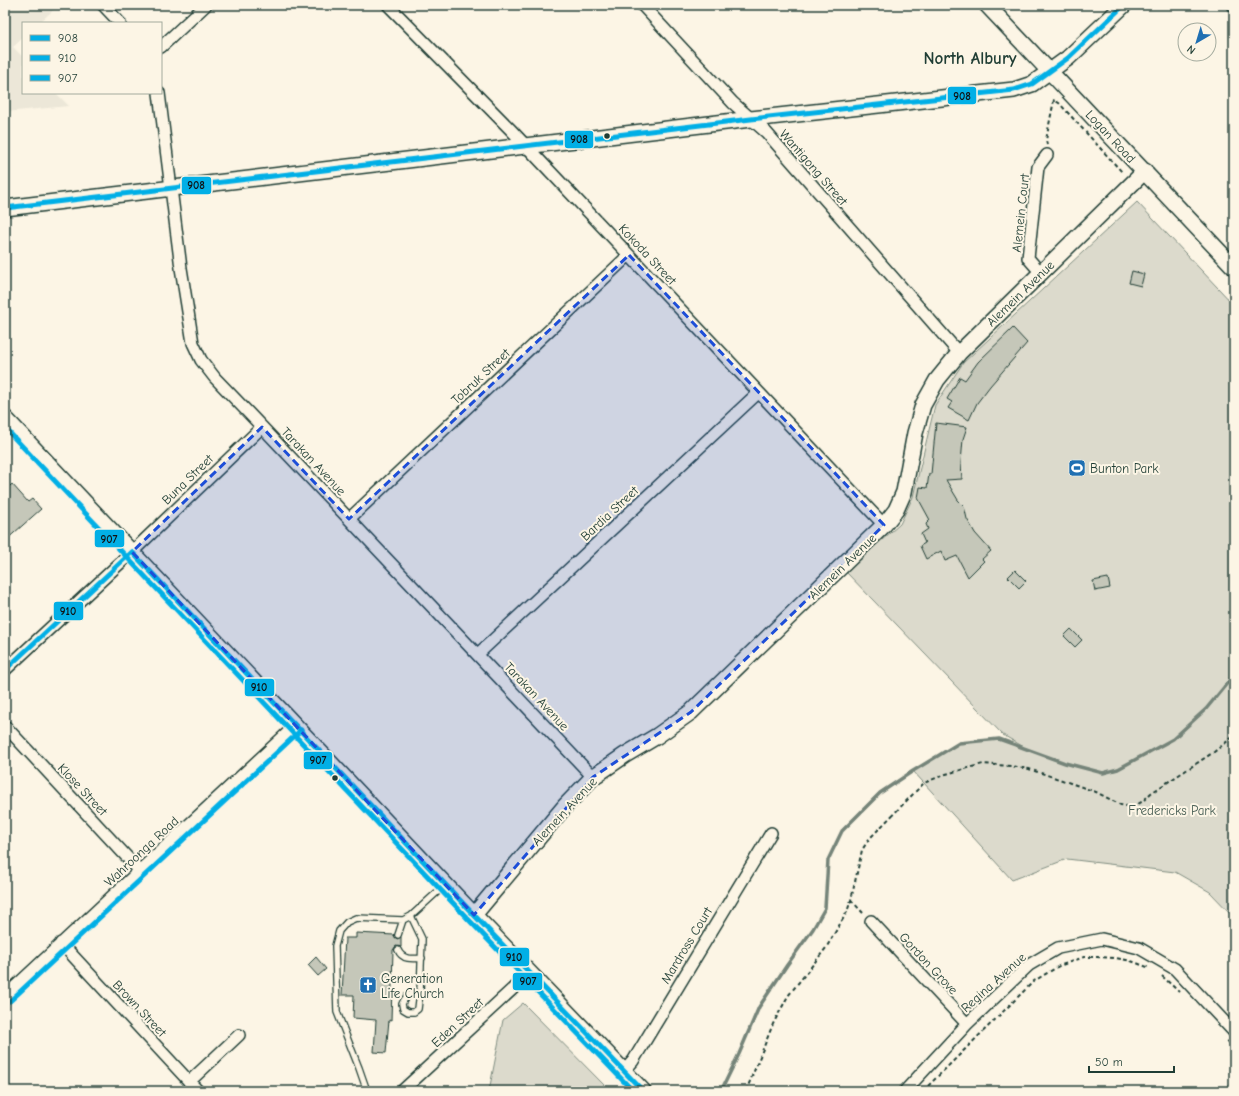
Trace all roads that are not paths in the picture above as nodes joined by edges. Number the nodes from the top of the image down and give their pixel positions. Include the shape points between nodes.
1 (103, 5) edge
2 (206, 5) edge
3 (388, 5) edge
4 (642, 5) edge
5 (987, 5) edge
6 (1124, 5) edge
7 (119, 22) edge
8 (162, 46) edge
9 (1050, 71) junction
10 (159, 94) edge
11 (751, 119) junction
12 (526, 146) junction
13 (1047, 154) road end
14 (1145, 171) junction
15 (171, 188) junction
16 (5, 208) edge
17 (629, 255) junction
18 (1234, 267) edge
19 (1041, 273) junction
20 (959, 353) junction
21 (758, 393) junction
22 (5, 418) edge
23 (262, 427) junction
24 (350, 519) junction
25 (884, 525) junction
26 (132, 552) junction
27 (478, 654) junction
28 (5, 670) edge
29 (296, 725) junction
30 (5, 726) edge
31 (593, 777) junction
32 (771, 833) dead end
33 (140, 871) junction
34 (445, 885) junction
35 (474, 915) junction
36 (411, 916) junction
37 (403, 920) junction
38 (871, 921) road end
39 (398, 935) dead end
40 (61, 943) junction
41 (398, 950) dead end
42 (422, 958) junction
43 (530, 973) junction
44 (420, 992) dead end
45 (5, 996) edge
46 (967, 1024) junction
47 (1234, 1032) edge
48 (239, 1035) dead end
49 (624, 1071) junction
50 (189, 1082) junction
51 (198, 1091) edge
52 (366, 1091) edge
53 (402, 1091) edge
54 (643, 1091) edge
55 (905, 1091) edge

1 - 7 street
2 - 8 street
3 - 12 street, Kokoda Street
4 - 11 street, Wantigong Street
5 - 9 main road, Logan Road
6 - 9 main road via 1068,58
9 - 11 main road via 1032,84 1014,90
9 - 14 main road, Logan Road
10 - 15 street, Tarakan Avenue
11 - 12 main road
11 - 20 street, Wantigong Street via 766,132
12 - 15 main road
12 - 17 street, Kokoda Street
13 - 19 street, Alemein Court via 1038,167 1028,258
14 - 18 main road, Logan Road
14 - 19 main road, Alemein Avenue
15 - 16 main road
15 - 23 street, Tarakan Avenue via 180,268 193,343 201,360 215,378
17 - 21 street, Kokoda Street
17 - 24 street, Tobruk Street
19 - 20 main road, Alemein Avenue
20 - 25 main road, Alemein Avenue via 937,380 923,405 904,492 896,510
21 - 25 street, Kokoda Street
21 - 27 street, Bardia Street
22 - 26 main road
23 - 24 street, Tarakan Avenue
23 - 26 street, Buna Street
24 - 27 street, Tarakan Avenue
25 - 31 main road, Alemein Avenue via 691,712
26 - 28 street, Buna Street
26 - 29 main road
27 - 31 street, Tarakan Avenue
29 - 33 street, Wahroonga Road
29 - 34 main road
30 - 33 street, Klose Street
31 - 35 main road, Alemein Avenue via 565,806
32 - 49 street, Mardross Court via 633,1061
33 - 40 street, Wahroonga Road
34 - 35 main road
34 - 36 lane
35 - 43 main road
36 - 37 lane
36 - 42 lane via 422,939
37 - 39 lane
37 - 52 lane via 356,918 347,922 339,931 335,946 337,1012
38 - 46 street, Gordon Grove
40 - 45 street, Wahroonga Road
40 - 50 street, Brown Street
41 - 42 lane via 408,959
42 - 44 lane
43 - 49 main road
43 - 53 street, Eden Street
46 - 47 street, Regina Avenue via 1029,965 1058,948 1102,939 1139,948 1175,969
46 - 55 street, Regina Avenue
48 - 50 street
49 - 54 main road
50 - 51 street, Brown Street

